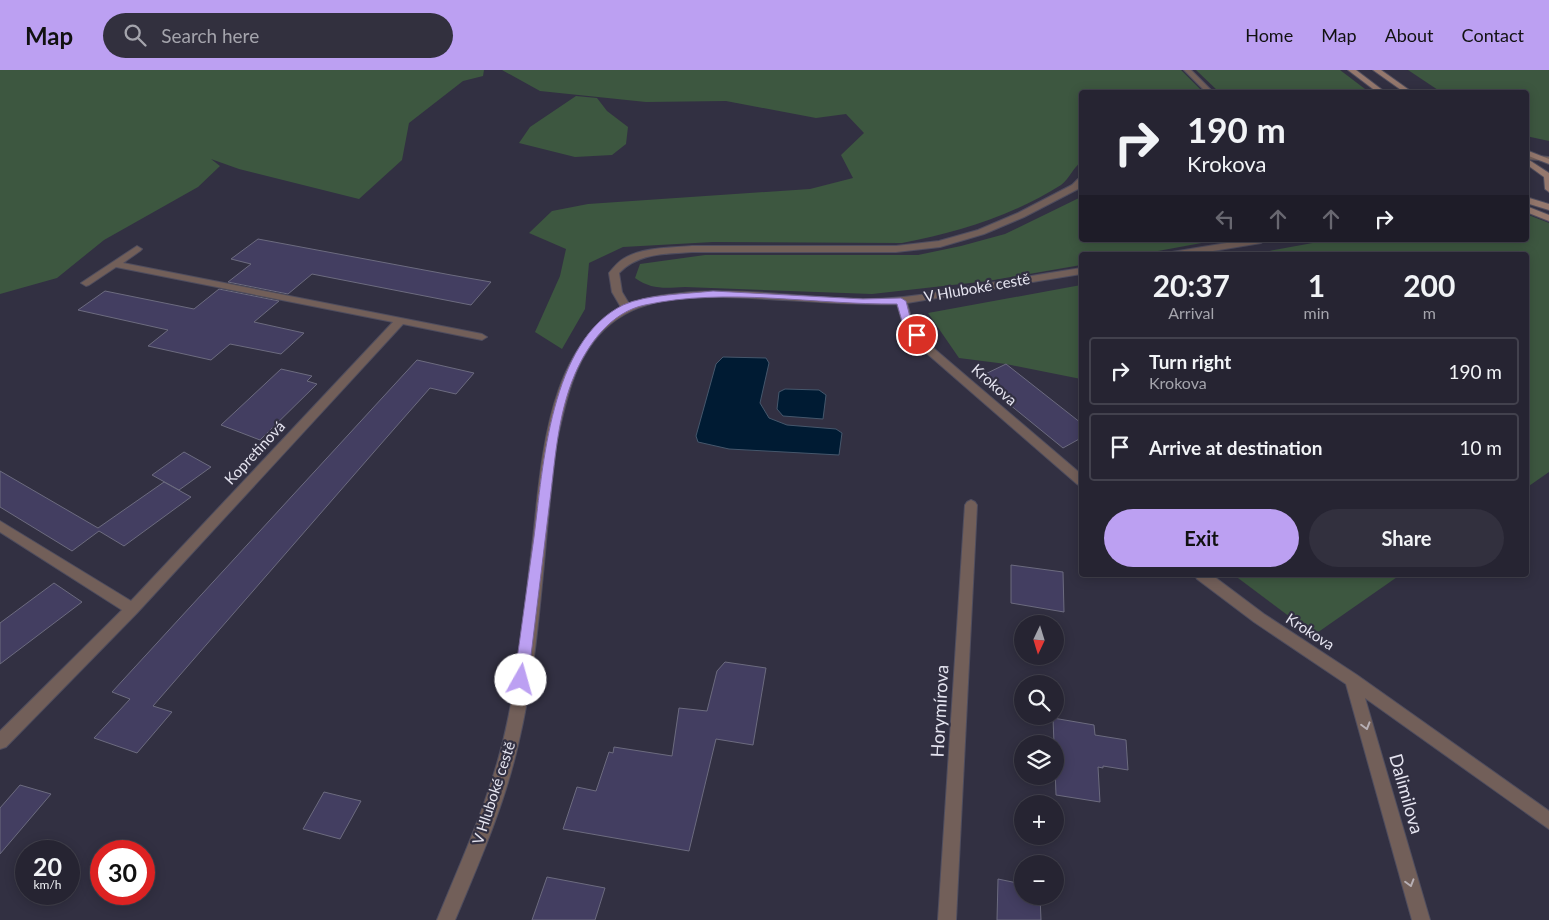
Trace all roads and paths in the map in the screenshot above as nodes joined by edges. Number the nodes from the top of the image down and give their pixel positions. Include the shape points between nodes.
1 (1187, 70) edge
2 (1351, 70) edge
3 (1376, 70) edge
4 (1208, 90) edge
5 (1378, 90) edge
6 (1405, 90) edge
7 (1529, 153) edge
8 (1529, 159) edge
9 (1547, 160) edge
10 (1529, 161) edge
11 (1079, 182) edge
12 (1549, 189) edge
13 (1549, 198) edge
14 (1529, 199) edge
15 (1529, 200) edge
16 (1549, 208) edge
17 (1529, 210) edge
18 (1549, 218) edge
19 (1249, 242) edge
20 (137, 249) dead end
21 (1190, 252) edge
22 (116, 264) junction
23 (1079, 270) edge
24 (86, 283) dead end
25 (901, 301) junction
26 (626, 307) junction
27 (401, 320) junction
28 (482, 337) dead end
29 (1079, 480) edge
30 (971, 505) dead end
31 (0, 526) edge
32 (1205, 577) edge
33 (132, 609) junction
34 (1352, 680) junction
35 (0, 742) edge
36 (1549, 821) edge
37 (446, 920) edge
38 (947, 920) edge
39 (1421, 920) edge

1 - 4 street
2 - 5 main road
3 - 6 main road
7 - 9 main road
8 - 9 street
10 - 12 main road via 1548,176
11 - 26 street via 1021,215 981,232 940,244 896,250 692,249 638,256 625,261 614,273 616,292
13 - 14 main road
15 - 16 main road
17 - 18 main road
19 - 21 street
20 - 22 street
22 - 24 street
22 - 27 street
23 - 25 street, V Hluboké cestě
25 - 26 street, V Hluboké cestě via 706,294
25 - 29 street, Krokova via 907,321 927,348
26 - 37 street, V Hluboké cestě via 589,340 576,362 564,394 553,432 545,484 516,719 503,774
27 - 28 street
27 - 33 street, Kopretinová
30 - 38 street, Horymírova
31 - 33 street
32 - 34 street, Krokova
33 - 35 street, Kopretinová
34 - 36 street, Krokova
34 -> 39 street, Dalimilova

